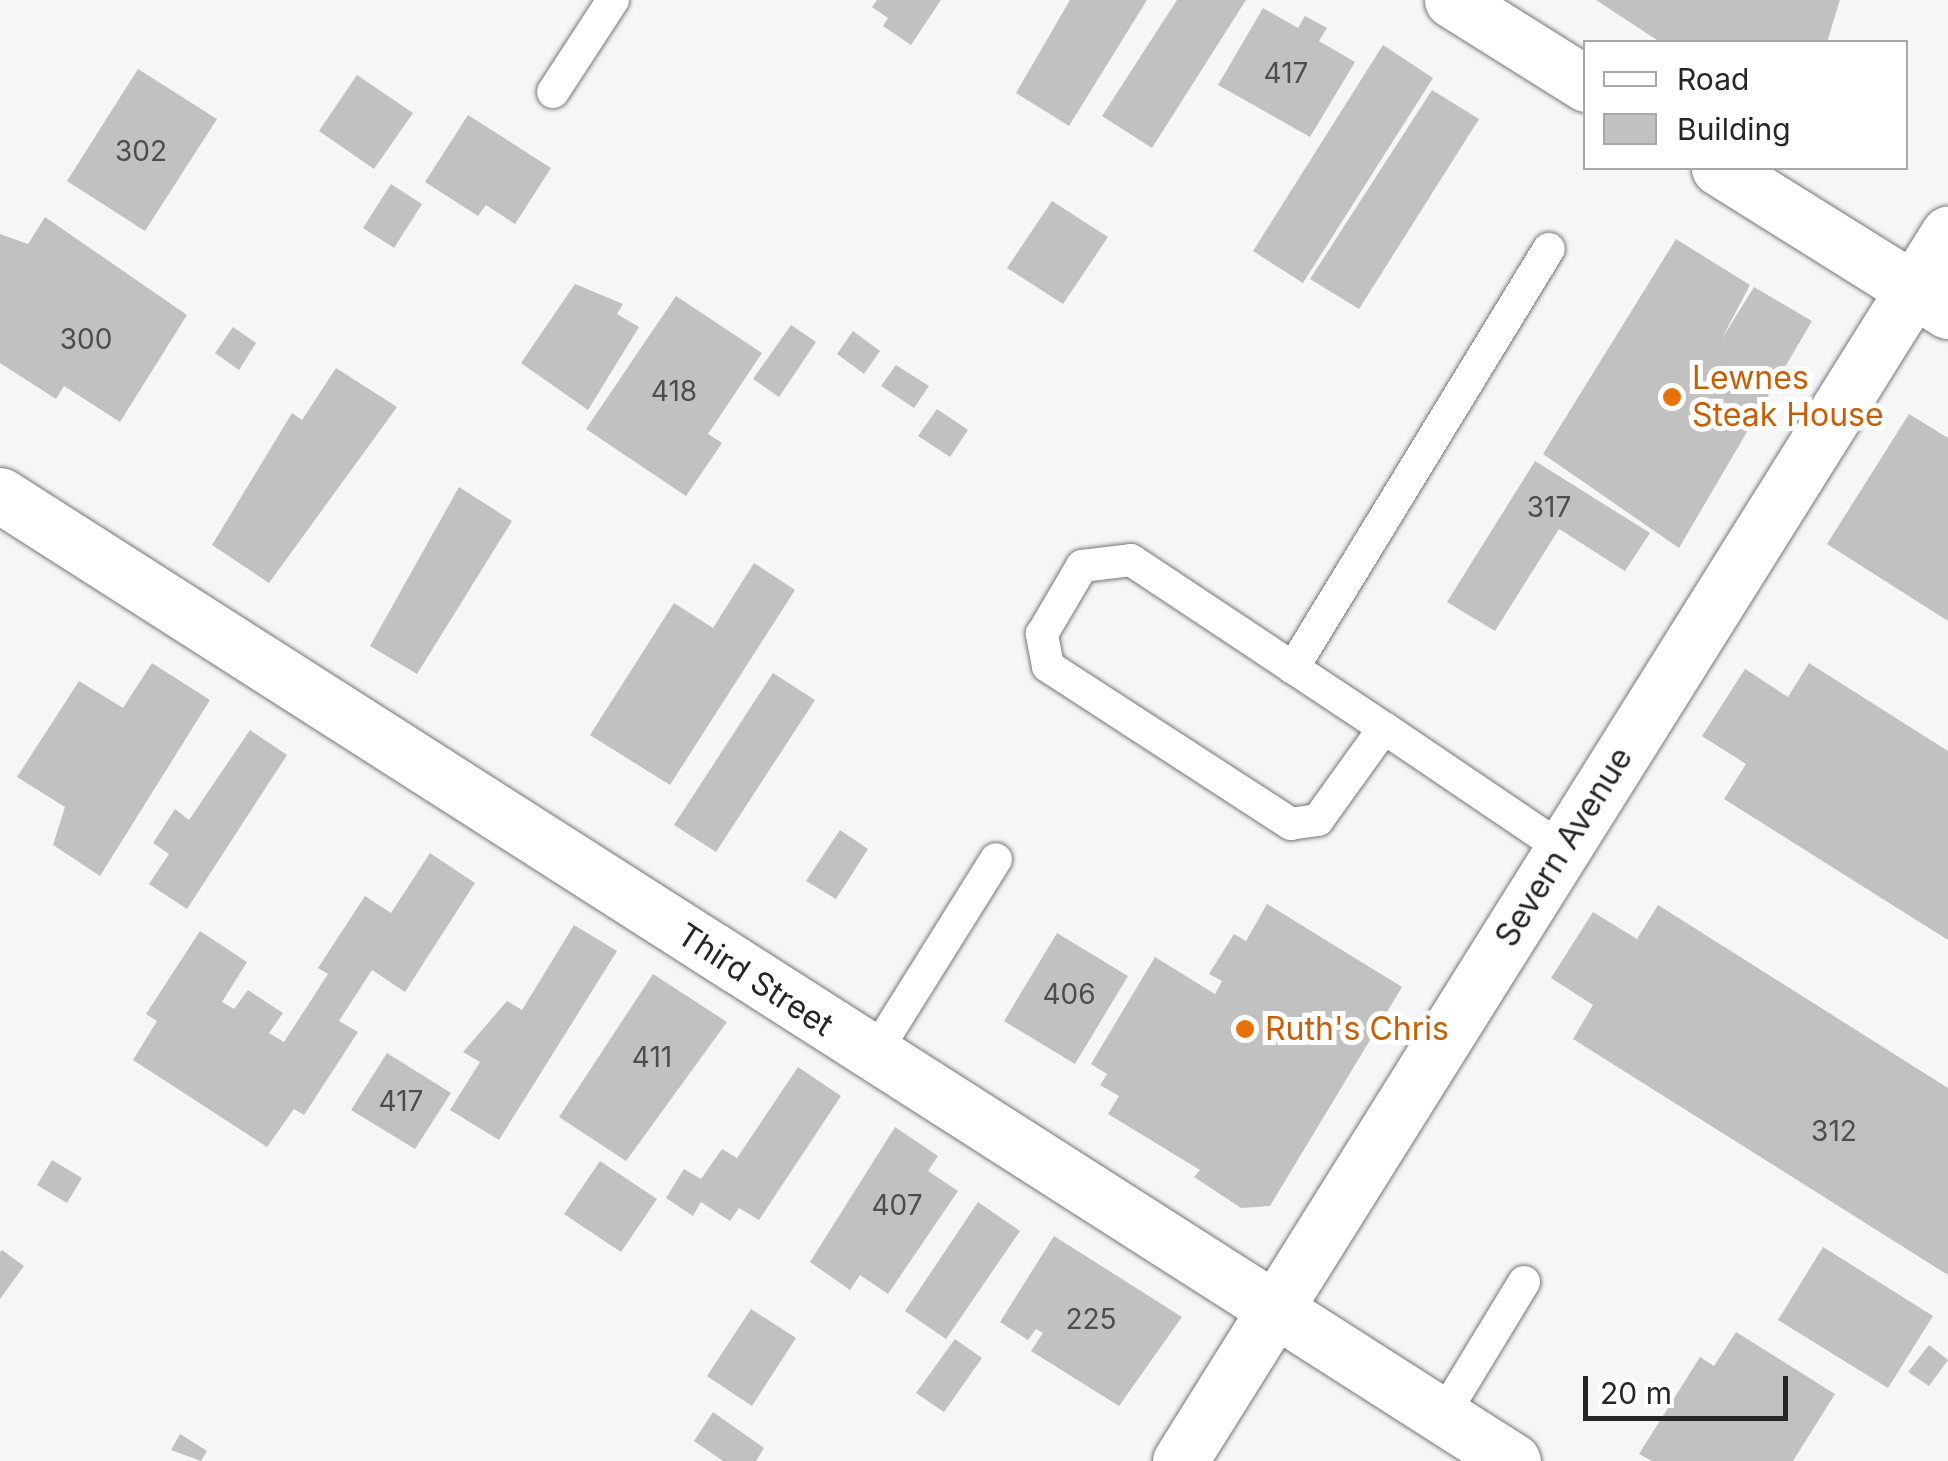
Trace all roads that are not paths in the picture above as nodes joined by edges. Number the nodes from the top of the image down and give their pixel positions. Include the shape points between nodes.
1 (613, 0) edge
2 (1452, 0) edge
3 (1583, 82) edge
4 (553, 92) dead end
5 (1722, 170) edge
6 (1948, 234) edge
7 (1548, 249) dead end
8 (1930, 300) edge
9 (0, 495) edge
10 (1293, 668) junction
11 (1384, 728) junction
12 (1563, 849) junction
13 (996, 859) dead end
14 (873, 1056) junction
15 (1524, 1282) dead end
16 (1272, 1313) junction
17 (1442, 1417) junction
18 (1180, 1461) edge
19 (1513, 1461) edge

1 - 4 lane
2 - 3 street
5 - 8 street
6 - 8 street, Severn Avenue
7 - 10 lane
8 - 12 street, Severn Avenue
9 - 14 street, Third Street
10 - 11 lane
10 - 11 lane via 1131,560 1082,566 1042,634 1048,666 1291,824 1318,820
11 - 12 lane
12 - 16 street, Severn Avenue
13 - 14 lane
14 - 16 street, Third Street
15 - 17 lane
16 - 17 street, Third Street
16 - 18 street, Severn Avenue
17 - 19 street, Third Street

